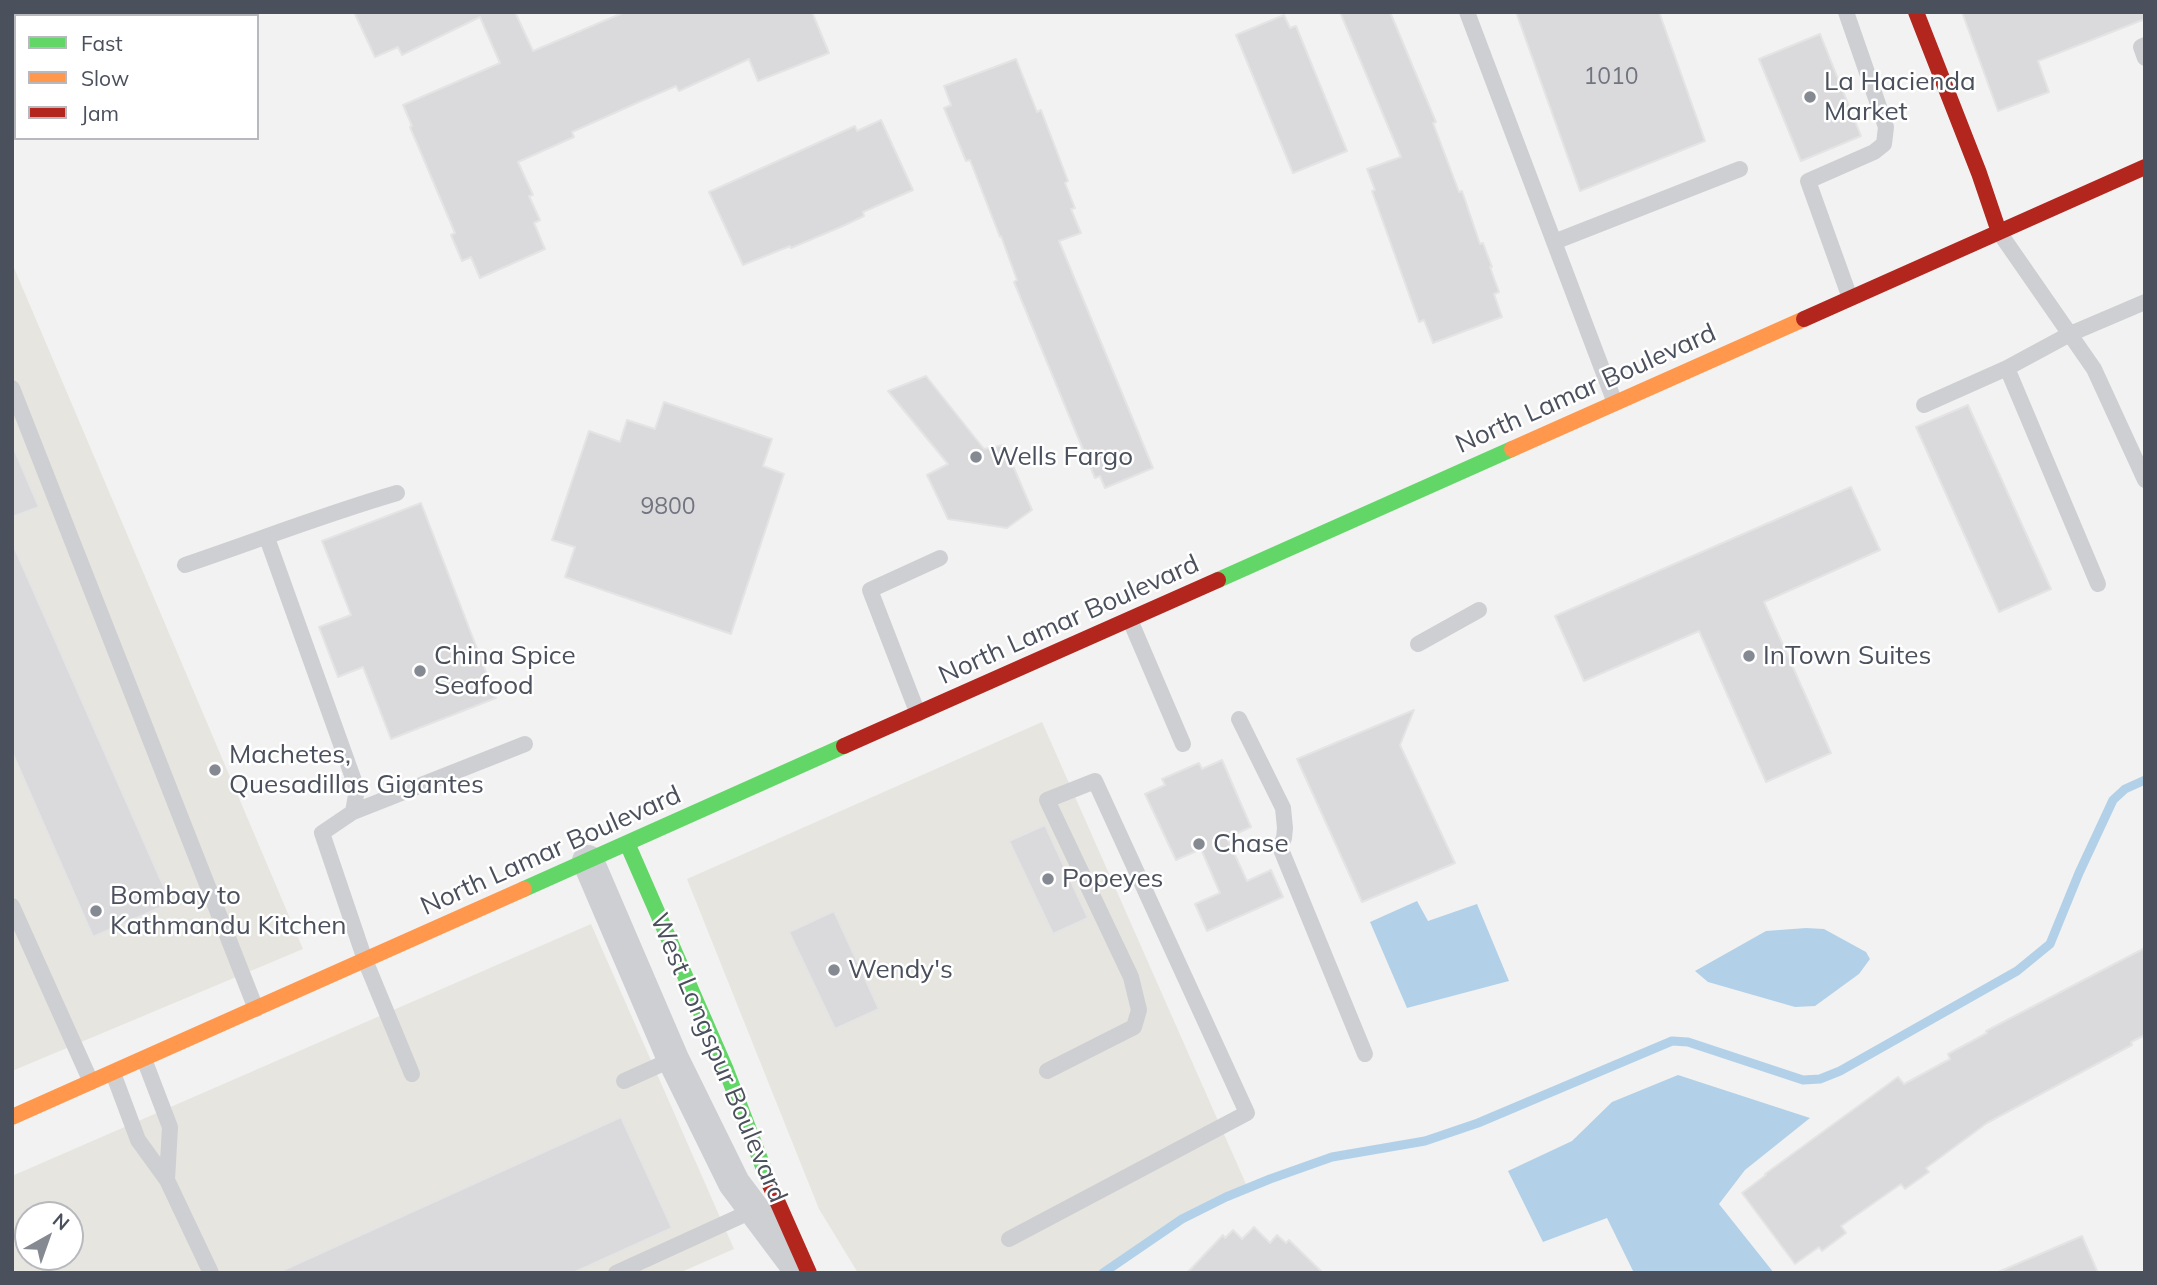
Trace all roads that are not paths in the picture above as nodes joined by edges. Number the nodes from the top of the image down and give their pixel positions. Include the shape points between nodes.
1 (1467, 12) edge
2 (1846, 12) edge
3 (1916, 12) edge
4 (2145, 45) edge
5 (2145, 58) edge
6 (2145, 167) edge
7 (1740, 169) dead end
8 (1999, 232) junction
9 (1554, 242) junction
10 (1850, 298) junction
11 (2145, 302) edge
12 (2070, 334) junction
13 (2007, 369) junction
14 (12, 388) edge
15 (1615, 403) junction
16 (1924, 405) dead end
17 (2145, 480) edge
18 (397, 493) dead end
19 (267, 538) junction
20 (940, 558) dead end
21 (185, 565) dead end
22 (2098, 584) dead end
23 (1479, 610) dead end
24 (1129, 620) junction
25 (1418, 644) dead end
26 (918, 714) junction
27 (1239, 719) dead end
28 (525, 744) dead end
29 (1183, 744) dead end
30 (353, 812) junction
31 (627, 843) junction
32 (588, 861) junction
33 (12, 906) edge
34 (365, 960) junction
35 (256, 1009) junction
36 (1365, 1054) dead end
37 (144, 1059) junction
38 (673, 1059) junction
39 (1047, 1071) dead end
40 (113, 1073) junction
41 (412, 1074) dead end
42 (91, 1082) junction
43 (624, 1082) dead end
44 (12, 1117) edge
45 (167, 1180) junction
46 (754, 1209) junction
47 (1009, 1240) dead end
48 (211, 1273) edge
49 (616, 1273) edge
50 (801, 1273) edge
51 (809, 1273) edge

1 - 9 lane
2 - 10 lane via 1886,127 1884,144 1808,181
3 - 8 main road
4 - 5 lane via 2141,47
6 - 8 main road, North Lamar Boulevard
7 - 9 lane
8 - 10 main road, North Lamar Boulevard
8 - 12 lane
9 - 15 lane
10 - 15 main road, North Lamar Boulevard
11 - 12 lane
12 - 13 lane
12 - 17 lane via 2094,369
13 - 16 lane
13 - 22 lane
14 - 35 lane
15 - 24 main road, North Lamar Boulevard
18 - 19 lane
19 - 21 lane
19 - 30 lane via 357,789
20 - 26 lane via 870,590
23 - 25 lane
24 - 26 main road, North Lamar Boulevard
24 - 29 lane
26 - 31 main road, North Lamar Boulevard
27 - 36 lane via 1283,808 1280,847
28 - 30 lane
30 - 34 lane via 322,833
31 - 32 main road, North Lamar Boulevard
31 - 51 main road, West Longspur Boulevard
32 - 34 main road, North Lamar Boulevard
32 - 38 street, West Longspur Boulevard
33 - 42 lane
34 - 35 main road, North Lamar Boulevard
34 - 41 lane
35 - 37 main road, North Lamar Boulevard
37 - 40 main road, North Lamar Boulevard
37 - 45 lane via 170,1127
38 - 43 lane
38 - 46 street, West Longspur Boulevard via 734,1183
39 - 47 lane via 1133,1027 1139,1010 1131,977 1046,800 1095,781 1247,1113
40 - 42 main road, North Lamar Boulevard
40 - 45 lane via 138,1140
42 - 44 main road, North Lamar Boulevard
45 - 48 lane
46 - 49 lane
46 - 50 street, West Longspur Boulevard

